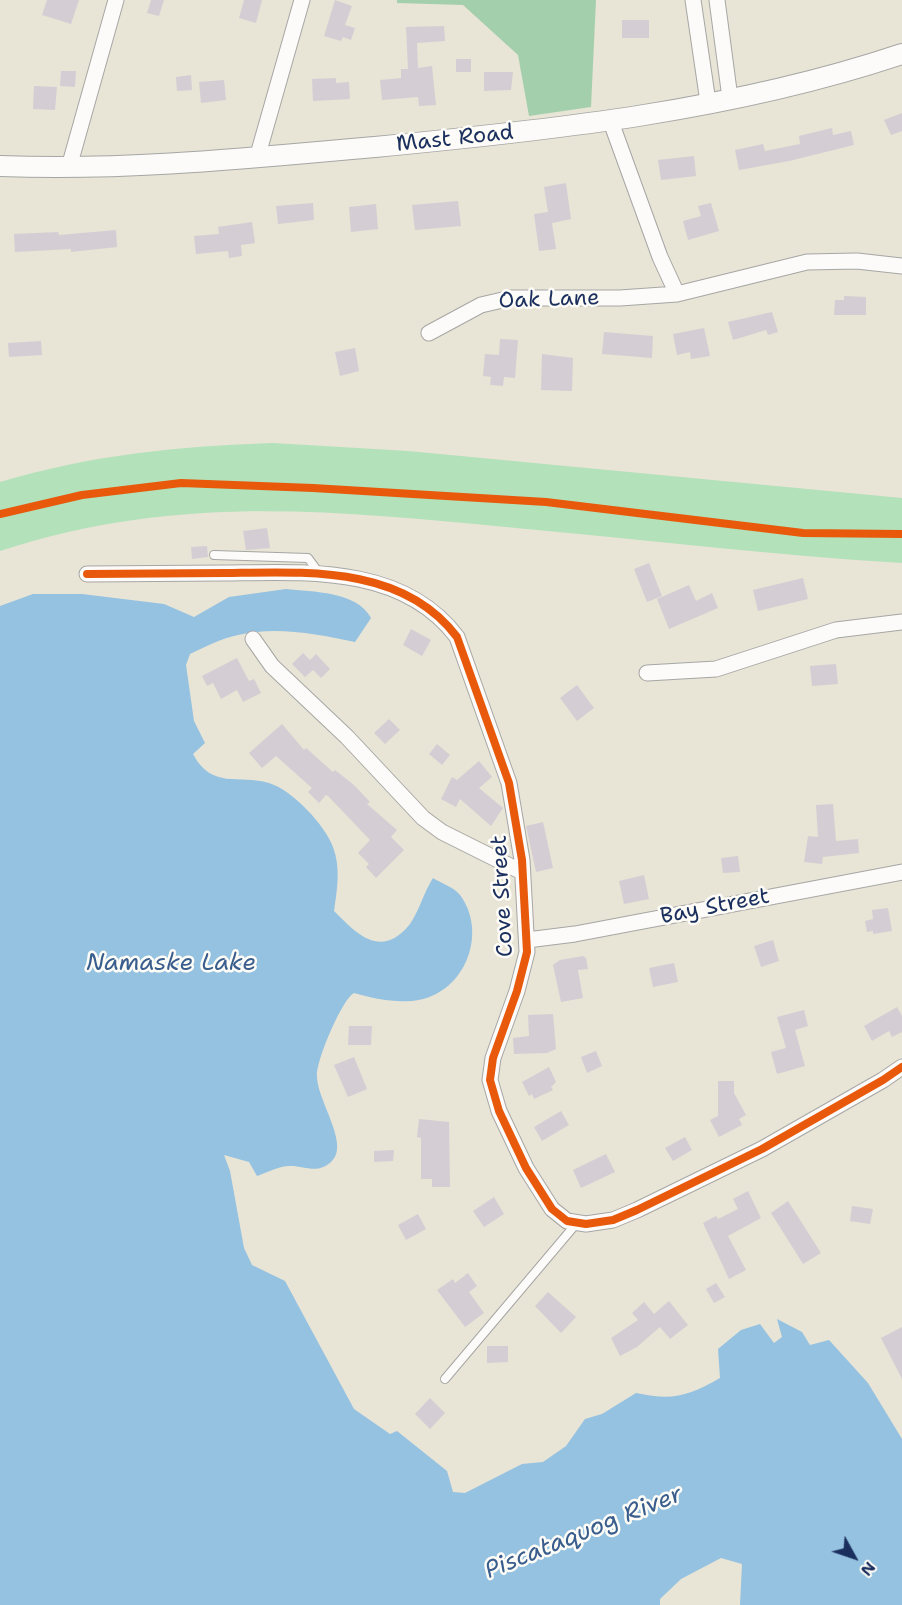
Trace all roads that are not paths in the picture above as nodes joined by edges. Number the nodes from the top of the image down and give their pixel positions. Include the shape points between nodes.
1 (116, 0) edge
2 (302, 0) edge
3 (693, 0) edge
4 (717, 0) edge
5 (902, 54) edge
6 (730, 98) junction
7 (708, 102) junction
8 (611, 122) junction
9 (256, 158) junction
10 (0, 166) edge
11 (69, 167) junction
12 (902, 266) edge
13 (677, 294) junction
14 (429, 333) dead end
15 (214, 555) dead end
16 (319, 573) junction
17 (87, 574) dead end
18 (902, 622) edge
19 (253, 639) dead end
20 (647, 673) dead end
21 (522, 872) junction
22 (902, 872) edge
23 (527, 940) junction
24 (902, 1067) edge
25 (576, 1224) junction
26 (445, 1379) dead end

1 - 11 street
2 - 9 street
3 - 7 street
4 - 6 street
5 - 6 main road, Mast Road via 837,74
6 - 7 main road, Mast Road
7 - 8 main road, Mast Road
8 - 9 main road, Mast Road
8 - 13 street
9 - 11 main road, Mast Road
10 - 11 main road, Mast Road
12 - 13 street, Oak Lane via 857,261 807,262
13 - 14 street, Oak Lane via 496,301 472,309
15 - 16 lane via 308,558
16 - 17 street, Cove Street
16 - 21 street, Cove Street via 398,591 432,610 457,637 509,783 520,837
18 - 20 street via 837,630 716,669
19 - 21 street via 272,666 432,825
21 - 23 street, Cove Street
22 - 23 street, Bay Street
23 - 25 street, Cove Street via 525,963 492,1058 489,1080 499,1111 535,1185 559,1216
24 - 25 street via 762,1149 637,1210 595,1224
25 - 26 lane

